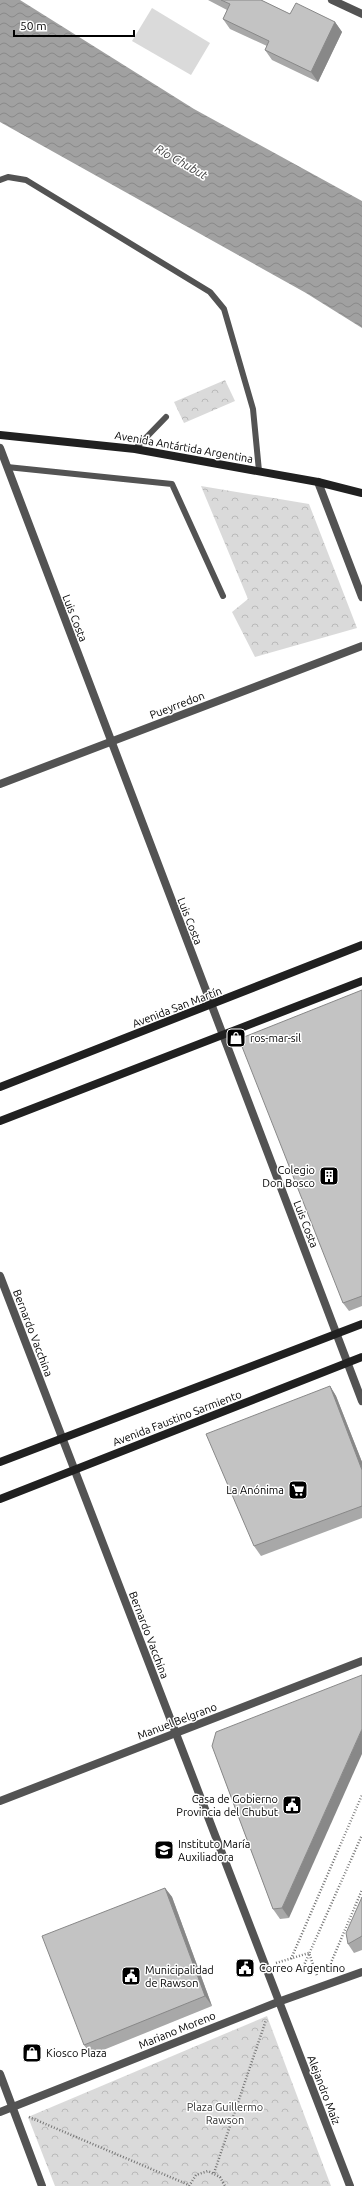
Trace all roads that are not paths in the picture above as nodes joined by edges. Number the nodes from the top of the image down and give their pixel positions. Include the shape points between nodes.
1 (332, 0) edge
2 (362, 14) edge
3 (0, 180) edge
4 (166, 417) dead end
5 (0, 435) edge
6 (0, 448) edge
7 (136, 449) junction
8 (3, 467) edge
9 (259, 471) junction
10 (318, 482) junction
11 (362, 493) edge
12 (222, 596) dead end
13 (362, 597) edge
14 (362, 646) edge
15 (110, 742) junction
16 (0, 784) edge
17 (362, 945) edge
18 (362, 981) edge
19 (211, 1006) junction
20 (222, 1035) junction
21 (0, 1088) edge
22 (0, 1121) edge
23 (0, 1276) edge
24 (362, 1324) edge
25 (336, 1334) junction
26 (362, 1357) edge
27 (347, 1363) junction
28 (362, 1401) edge
29 (62, 1439) junction
30 (0, 1462) edge
31 (74, 1470) junction
32 (0, 1499) edge
33 (362, 1662) edge
34 (175, 1733) junction
35 (0, 1801) edge
36 (362, 1972) edge
37 (278, 2002) junction
38 (0, 2074) edge
39 (12, 2107) junction
40 (0, 2112) edge
41 (42, 2186) edge
42 (350, 2186) edge

1 - 2 street
3 - 9 lane via 8,177 26,180 210,292 224,309 253,409
4 - 7 lane
5 - 7 main road, Avenida Antártida Argentina
6 - 8 street, Luis Costa
7 - 9 main road, Avenida Antártida Argentina
8 - 12 lane via 172,484
8 - 15 street, Luis Costa
9 - 10 main road, Avenida Antártida Argentina
10 - 11 main road, Avenida Antártida Argentina
10 - 13 street
14 - 15 street, Pueyrredon
15 - 16 street, Pueyrredon
15 - 19 street, Luis Costa
17 - 19 main road, Avenida San Martín
18 - 20 main road
19 - 20 street, Luis Costa
19 - 21 main road, Avenida San Martín
20 - 22 main road
20 - 25 street, Luis Costa
23 - 29 street, Bernardo Vacchina
24 - 25 main road, Avenida Faustino Sarmiento
25 - 27 street, Luis Costa
25 - 29 main road, Avenida Faustino Sarmiento
26 - 27 main road, Avenida Faustino Sarmiento
27 - 28 street, Luis Costa
27 - 31 main road, Avenida Faustino Sarmiento
29 - 30 main road, Avenida Faustino Sarmiento
29 - 31 street, Bernardo Vacchina
31 - 32 main road, Avenida Faustino Sarmiento
31 - 34 street, Bernardo Vacchina
33 - 34 street, Manuel Belgrano
34 - 35 street, Manuel Belgrano
34 - 37 street, Bernardo Vacchina
36 - 37 street, Mariano Moreno
37 - 39 street, Mariano Moreno
37 - 42 street, Alejandro Maíz
38 - 39 street
39 - 40 street, Mariano Moreno
39 - 41 street

